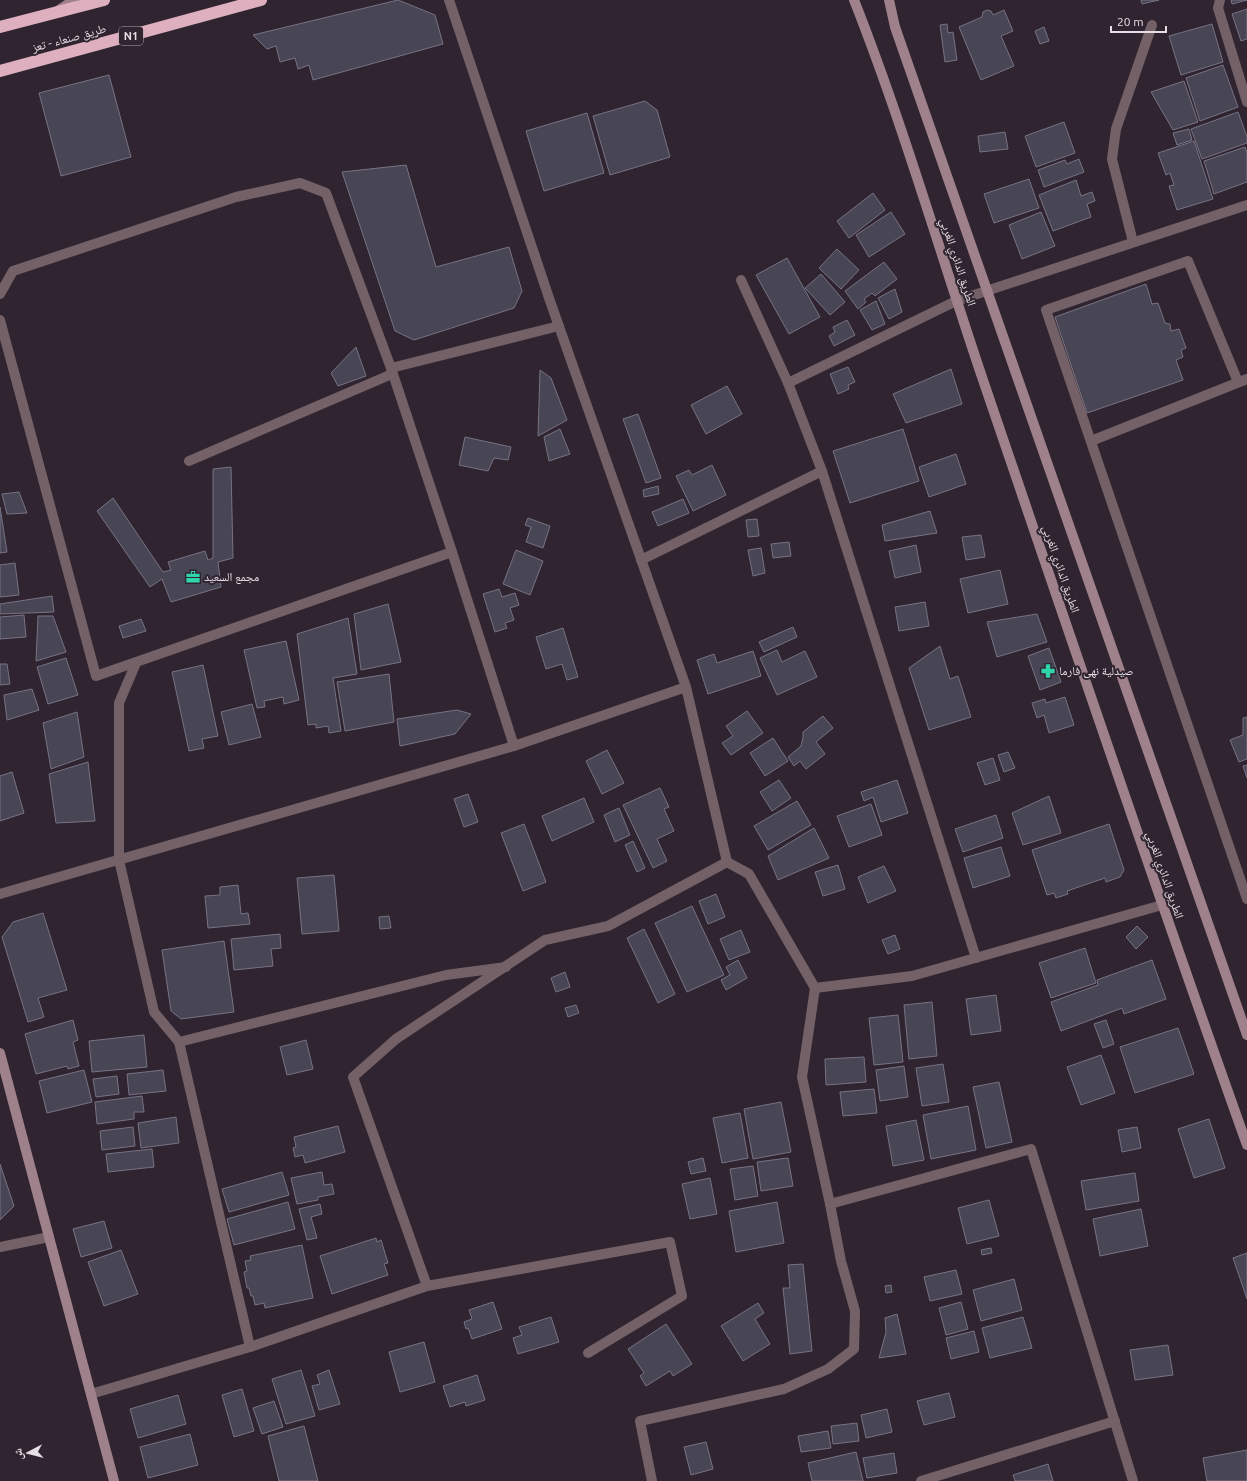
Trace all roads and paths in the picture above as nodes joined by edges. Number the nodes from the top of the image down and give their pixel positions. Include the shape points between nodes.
1 (74, 0) edge
2 (104, 0) edge
3 (261, 0) edge
4 (449, 0) edge
5 (854, 0) edge
6 (889, 0) edge
7 (1220, 0) edge
8 (54, 13) junction
9 (1152, 25) dead end
10 (0, 27) edge
11 (0, 71) edge
12 (1247, 102) edge
13 (1247, 205) edge
14 (1133, 242) junction
15 (741, 280) dead end
16 (987, 290) junction
17 (0, 294) edge
18 (956, 301) junction
19 (0, 320) edge
20 (559, 326) junction
21 (392, 371) junction
22 (1242, 380) edge
23 (788, 383) junction
24 (1091, 441) junction
25 (189, 461) dead end
26 (822, 471) junction
27 (452, 552) junction
28 (641, 560) junction
29 (136, 662) junction
30 (686, 687) junction
31 (514, 746) junction
32 (119, 860) junction
33 (727, 862) junction
34 (0, 894) edge
35 (1247, 899) edge
36 (1162, 905) junction
37 (976, 958) junction
38 (506, 966) junction
39 (815, 988) junction
40 (1247, 1035) edge
41 (179, 1042) junction
42 (0, 1053) edge
43 (1247, 1145) edge
44 (830, 1204) junction
45 (49, 1237) junction
46 (0, 1247) edge
47 (427, 1286) junction
48 (250, 1347) junction
49 (588, 1353) dead end
50 (91, 1394) junction
51 (1115, 1421) junction
52 (114, 1481) edge
53 (652, 1481) edge
54 (922, 1481) edge
55 (1133, 1481) edge

1 - 8 main road
2 - 8 highway
3 - 11 highway, طريق صنعاء - تعز / N1
4 - 20 street
5 - 18 main road, الطريق الدائري الغربي via 882,71
6 - 16 main road, الطريق الدائري الغربي via 895,27
7 - 12 street via 1218,8
8 - 10 highway
9 - 14 street via 1116,129 1112,159
13 - 14 street
14 - 16 street
15 - 23 street
16 - 18 street
16 - 40 main road, الطريق الدائري الغربي
17 - 21 street via 13,271 236,197 300,184 326,194
18 - 23 street
18 - 36 main road, الطريق الدائري الغربي
19 - 29 street via 96,676
20 - 21 street
20 - 28 street
21 - 25 street
21 - 27 street
22 - 24 street
22 - 24 street via 1188,261 1046,310
23 - 26 street
24 - 35 street
26 - 28 street
26 - 37 street
27 - 29 street
27 - 31 street
28 - 30 street
29 - 32 street via 119,703
30 - 31 street
30 - 33 street
31 - 32 street
32 - 34 street
32 - 41 street via 154,1012
33 - 38 street via 608,926 545,940
33 - 39 street via 749,874
36 - 37 street
36 - 43 main road, الطريق الدائري الغربي
37 - 39 street via 912,976
38 - 41 street via 446,975
38 - 47 street via 396,1039 353,1077
39 - 44 street via 802,1077
41 - 48 street
42 - 45 main road
44 - 51 street via 1031,1149
44 - 53 street via 841,1261 855,1311 854,1349 828,1369 784,1388 640,1421
45 - 46 street
45 - 50 main road
47 - 48 street
47 - 49 street via 670,1242 682,1296
48 - 50 street
50 - 52 main road
51 - 54 street
51 - 55 street

